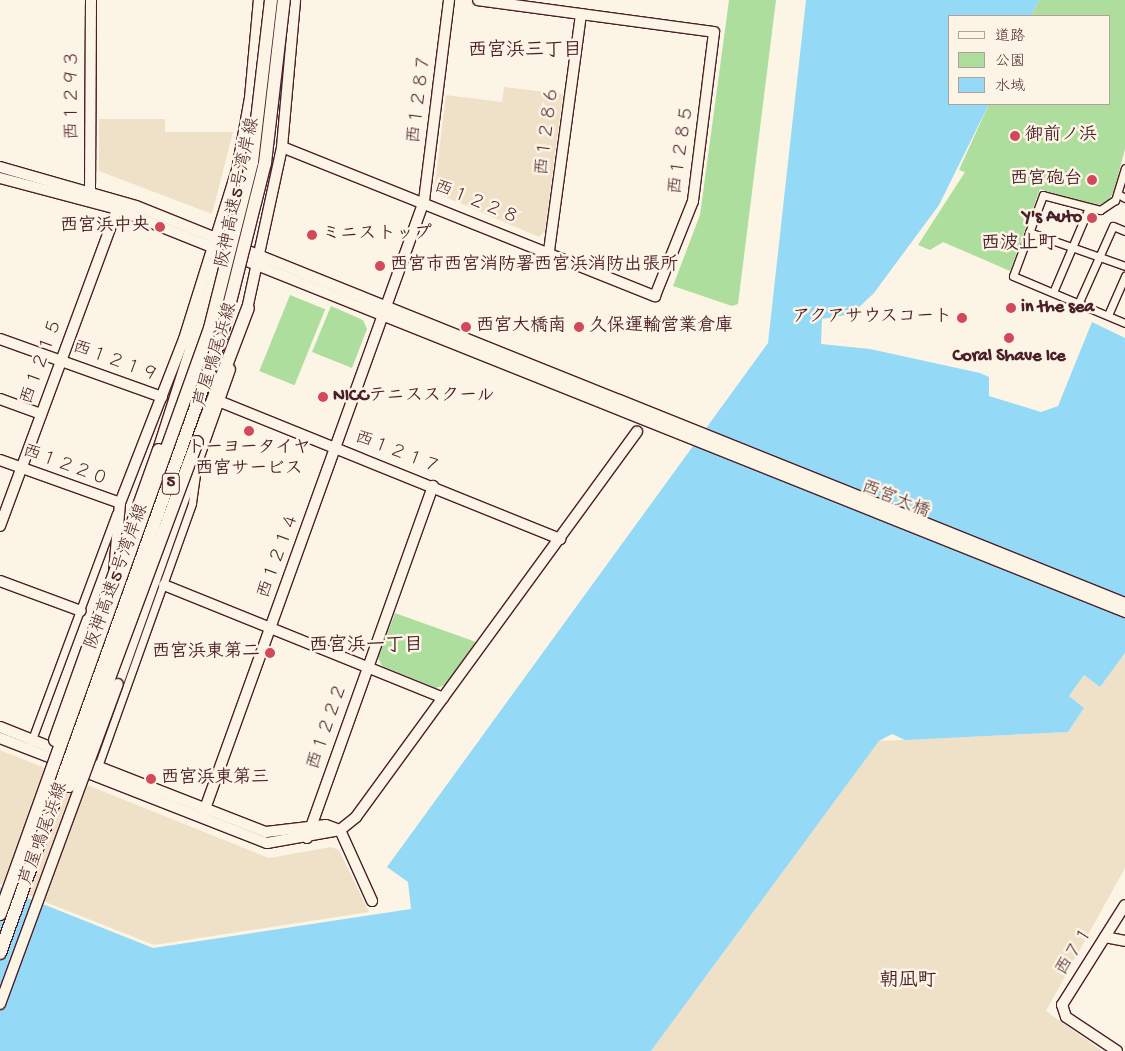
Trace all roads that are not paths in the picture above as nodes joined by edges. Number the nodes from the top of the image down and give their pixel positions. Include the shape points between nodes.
1 (91, 0) edge
2 (259, 0) edge
3 (271, 0) edge
4 (284, 0) edge
5 (295, 0) edge
6 (449, 0) edge
7 (478, 0) edge
8 (581, 14) junction
9 (282, 147) junction
10 (0, 167) edge
11 (1125, 168) edge
12 (0, 178) edge
13 (90, 190) junction
14 (1118, 194) junction
15 (1125, 198) edge
16 (424, 201) junction
17 (117, 209) junction
18 (1088, 210) junction
19 (1125, 231) edge
20 (1029, 232) junction
21 (216, 246) junction
22 (1073, 247) junction
23 (550, 251) junction
24 (1100, 257) junction
25 (261, 261) junction
26 (1125, 266) edge
27 (1125, 276) edge
28 (1054, 290) junction
29 (656, 296) joint
30 (1079, 302) junction
31 (387, 307) junction
32 (248, 308) junction
33 (1108, 315) junction
34 (383, 317) junction
35 (1125, 323) edge
36 (0, 339) edge
37 (60, 361) junction
38 (162, 397) junction
39 (0, 399) edge
40 (221, 402) junction
41 (41, 414) junction
42 (654, 418) junction
43 (637, 432) dead end
44 (337, 448) junction
45 (0, 460) edge
46 (21, 468) junction
47 (196, 474) junction
48 (433, 486) junction
49 (120, 503) junction
50 (0, 526) edge
51 (560, 538) junction
52 (0, 582) edge
53 (164, 585) junction
54 (1125, 603) edge
55 (81, 610) junction
56 (1125, 612) edge
57 (271, 628) junction
58 (368, 666) junction
59 (119, 680) junction
60 (443, 698) junction
61 (0, 727) edge
62 (0, 738) edge
63 (30, 745) junction
64 (96, 771) junction
65 (204, 813) junction
66 (311, 826) junction
67 (340, 830) junction
68 (307, 838) junction
69 (20, 860) junction
70 (372, 900) dead end
71 (1125, 904) edge
72 (0, 914) edge
73 (1105, 937) junction
74 (1125, 941) edge
75 (0, 953) edge
76 (0, 959) edge
77 (0, 1004) edge
78 (1117, 1051) edge

1 - 13 street, 西１２９３
2 - 21 street, 芦屋鳴尾浜線 via 250,98 237,170
3 - 69 highway, 阪神高速5号湾岸線 / 5, bridge via 258,121 226,276 176,432
4 - 75 highway, 阪神高速5号湾岸線 / 5, bridge via 265,163 222,334
5 - 9 street, 芦屋鳴尾浜線
6 - 16 street, 西１２８７
7 - 8 street
8 - 23 street, 西１２８６
8 - 29 street, 西１２８５ via 714,32 694,201
9 - 16 street, 西１２２８
9 - 25 street, 芦屋鳴尾浜線
10 - 13 street
11 - 14 street
12 - 17 street
13 - 21 street
14 - 15 street
14 - 18 street via 1106,208
16 - 23 street, 西１２２８
16 - 31 street, 西１２８７
17 - 21 street
17 - 37 street, 西１２１５
18 - 20 street via 1045,194
18 - 22 street
19 - 24 street via 1113,226
20 - 22 street
20 - 28 street via 1013,276
21 - 25 street
21 - 38 street, 芦屋鳴尾浜線
21 - 69 highway, 5, bridge via 206,307 159,450 75,678
22 - 24 street
22 - 28 street
23 - 29 street, 西１２２８
24 - 26 street
24 - 30 street
25 - 31 street
25 - 32 street, 芦屋鳴尾浜線
25 - 34 street
27 - 33 street
28 - 30 street
30 - 33 street
31 - 34 street, 西１２１４
31 - 42 street
32 - 40 street, 芦屋鳴尾浜線
32 - 76 highway, 5, bridge via 104,697
33 - 35 street
34 - 42 street
34 - 44 street, 西１２１４
36 - 37 street, 西１２１９
37 - 38 street, 西１２１９
37 - 41 street, 西１２１５
38 - 49 street, 芦屋鳴尾浜線
39 - 41 street
40 - 44 street, 西１２１７
40 - 47 street, 芦屋鳴尾浜線
41 - 46 street, 西１２１５
42 - 54 street, 西宮大橋
42 - 56 street, 西宮大橋
43 - 51 street
44 - 48 street, 西１２１７
44 - 57 street, 西１２１４
45 - 46 street, 西１２２０
46 - 49 street, 西１２２０
46 - 50 street, 西１２１５
47 - 53 street via 192,503
47 - 59 street, 芦屋鳴尾浜線
48 - 51 street, 西１２１７
48 - 58 street, 西１２２２
49 - 55 street
49 - 59 street, 芦屋鳴尾浜線 via 113,554
51 - 60 street
52 - 55 street
53 - 57 street
53 - 64 street
55 - 63 street
57 - 58 street
57 - 65 street, 西１２１４
58 - 60 street
58 - 66 street, 西１２２２
59 - 77 street, 芦屋鳴尾浜線, bridge
60 - 67 street via 356,817
61 - 63 street
62 - 63 street
63 - 64 street
64 - 65 street
65 - 66 street via 266,832
65 - 68 street via 267,842
66 - 67 street
66 - 68 street, 西１２２２
67 - 68 street
67 - 70 street
69 - 72 highway, 阪神高速5号湾岸線 / 5, bridge
71 - 73 street, 西７１
73 - 74 street
73 - 78 street, 西７１ via 1063,1002 1068,1019

